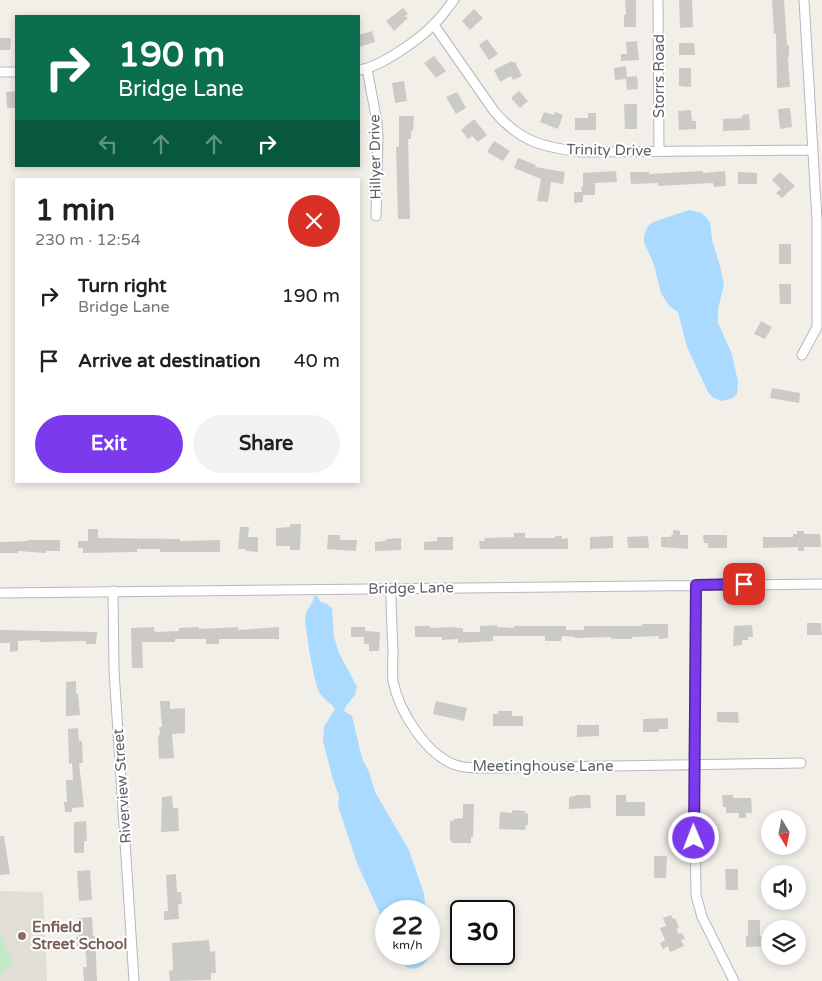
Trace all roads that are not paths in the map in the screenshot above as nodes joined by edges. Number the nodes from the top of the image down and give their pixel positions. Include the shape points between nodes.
1 (454, 0) edge
2 (658, 0) edge
3 (804, 0) edge
4 (434, 24) junction
5 (363, 70) edge
6 (0, 72) edge
7 (15, 72) edge
8 (812, 150) junction
9 (659, 151) junction
10 (376, 216) dead end
11 (802, 355) dead end
12 (822, 584) edge
13 (696, 585) junction
14 (391, 588) junction
15 (113, 591) junction
16 (0, 593) edge
17 (801, 763) dead end
18 (694, 765) junction
19 (134, 981) edge
20 (734, 981) edge

1 - 4 street
2 - 9 street, Storrs Road
3 - 8 street
4 - 5 street via 399,52
4 - 9 street, Trinity Drive via 504,124 528,139 550,148 580,152
5 - 10 street, Hillyer Drive via 378,136
6 - 7 street
8 - 9 street, Trinity Drive
8 - 11 street via 817,220 817,327
12 - 13 street, Bridge Lane
13 - 14 street, Bridge Lane
13 - 18 street
14 - 15 street, Bridge Lane
14 - 18 street, Meetinghouse Lane via 393,681 409,720 438,756 461,766 498,768
15 - 16 street, Bridge Lane
15 - 19 street, Riverview Street via 114,670
17 - 18 street, Meetinghouse Lane
18 - 20 street via 696,895 702,917

